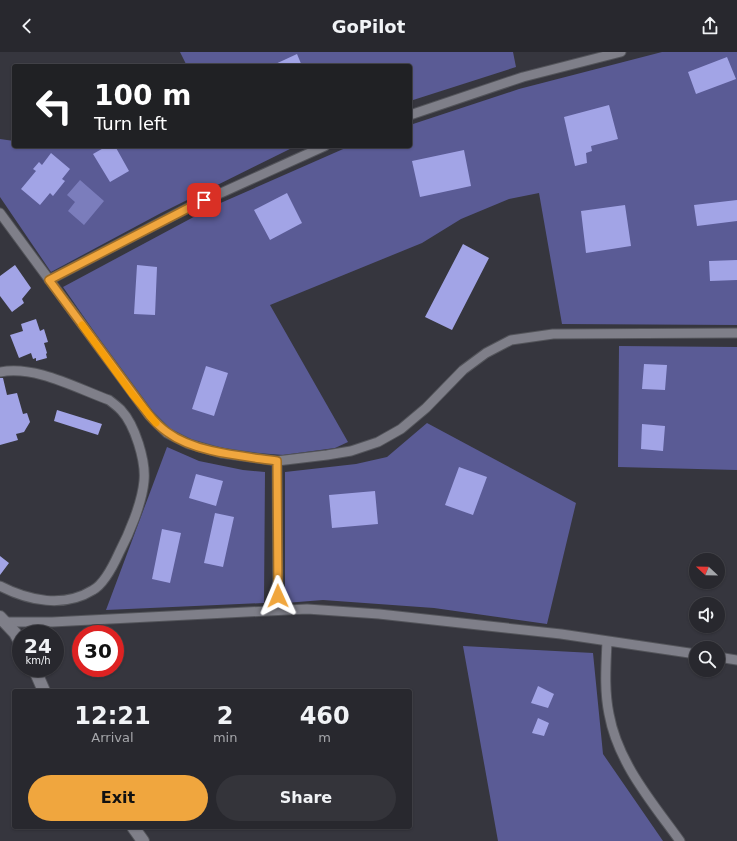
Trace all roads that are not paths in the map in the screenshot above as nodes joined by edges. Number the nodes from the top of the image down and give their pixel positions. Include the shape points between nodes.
1 (621, 52) edge
2 (412, 114) edge
3 (320, 148) edge
4 (0, 213) edge
5 (49, 280) junction
6 (737, 333) edge
7 (0, 372) edge
8 (277, 461) junction
9 (0, 586) edge
10 (278, 610) junction
11 (2, 619) edge
12 (12, 630) edge
13 (607, 641) junction
14 (689, 653) edge
15 (725, 658) edge
16 (737, 660) edge
17 (38, 677) edge
18 (43, 689) edge
19 (134, 829) edge
20 (143, 841) edge
21 (680, 841) edge

1 - 2 street via 524,77
3 - 5 street via 190,206
4 - 5 street
5 - 8 street via 144,410 167,433 189,444 221,453
6 - 8 street via 553,334 511,340 486,352 463,370 426,408 401,429 378,442 351,451
7 - 9 street via 11,370 42,375 109,400 116,405 127,419 136,439 144,481 124,544 112,568 95,589 69,600 52,601 20,595
8 - 10 street
10 - 11 street via 60,621
10 - 13 street via 307,609 379,614
11 - 12 street
13 - 14 street
13 - 21 street via 608,713 617,746 635,777
15 - 16 street
17 - 18 street
19 - 20 street

